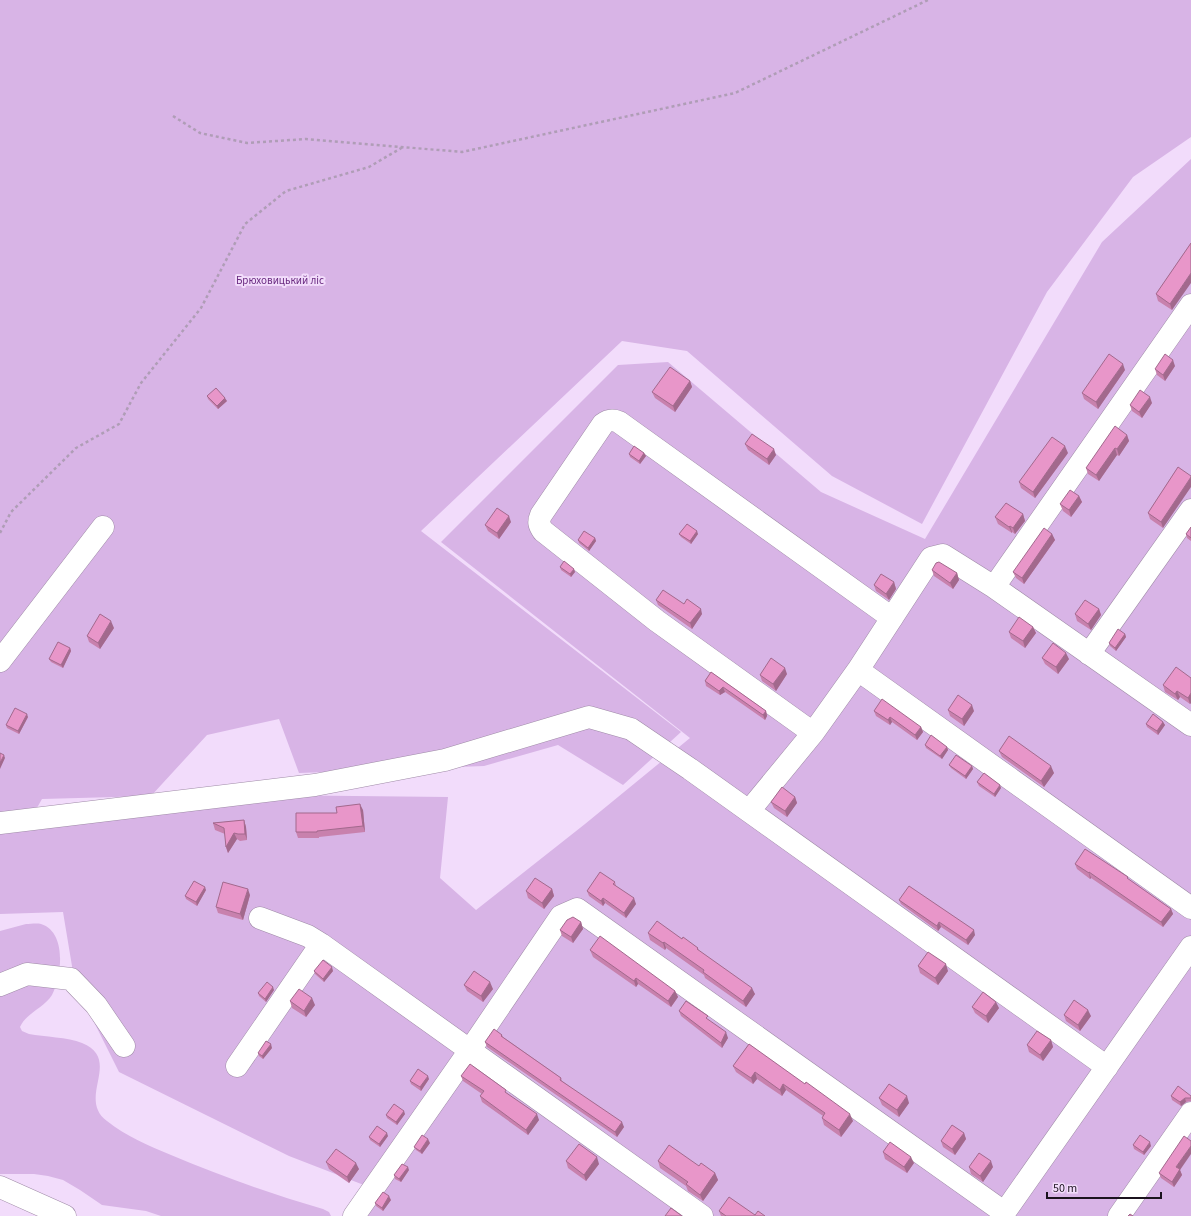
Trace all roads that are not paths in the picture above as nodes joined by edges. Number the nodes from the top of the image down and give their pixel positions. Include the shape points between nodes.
1 (1191, 305) edge
2 (1191, 510) edge
3 (103, 527) dead end
4 (994, 587) junction
5 (892, 618) junction
6 (1089, 654) junction
7 (0, 661) edge
8 (858, 670) junction
9 (1190, 721) edge
10 (813, 734) junction
11 (749, 811) junction
12 (0, 823) edge
13 (1191, 908) edge
14 (260, 918) dead end
15 (321, 944) junction
16 (1191, 947) edge
17 (0, 985) edge
18 (124, 1046) dead end
19 (470, 1050) junction
20 (237, 1066) dead end
21 (1107, 1067) junction
22 (1191, 1113) edge
23 (0, 1187) edge
24 (1004, 1214) edge
25 (65, 1216) edge
26 (354, 1216) edge
27 (702, 1216) edge
28 (1119, 1216) edge

1 - 4 street
2 - 6 street
3 - 7 street
4 - 5 street via 943,555 932,558
4 - 6 street
5 - 8 street
5 - 10 street via 613,420 603,424 541,515 539,521 543,531 656,621
6 - 9 street
8 - 10 street
8 - 13 street
10 - 11 street
11 - 12 street via 631,729 589,717 445,760 315,785
11 - 21 street
14 - 15 street via 308,936
15 - 19 street
15 - 20 street
16 - 21 street
17 - 18 street via 27,974 71,979 96,1005
19 - 24 street via 561,916 577,909
19 - 26 street
19 - 27 street
21 - 24 street
22 - 28 street
23 - 25 street

